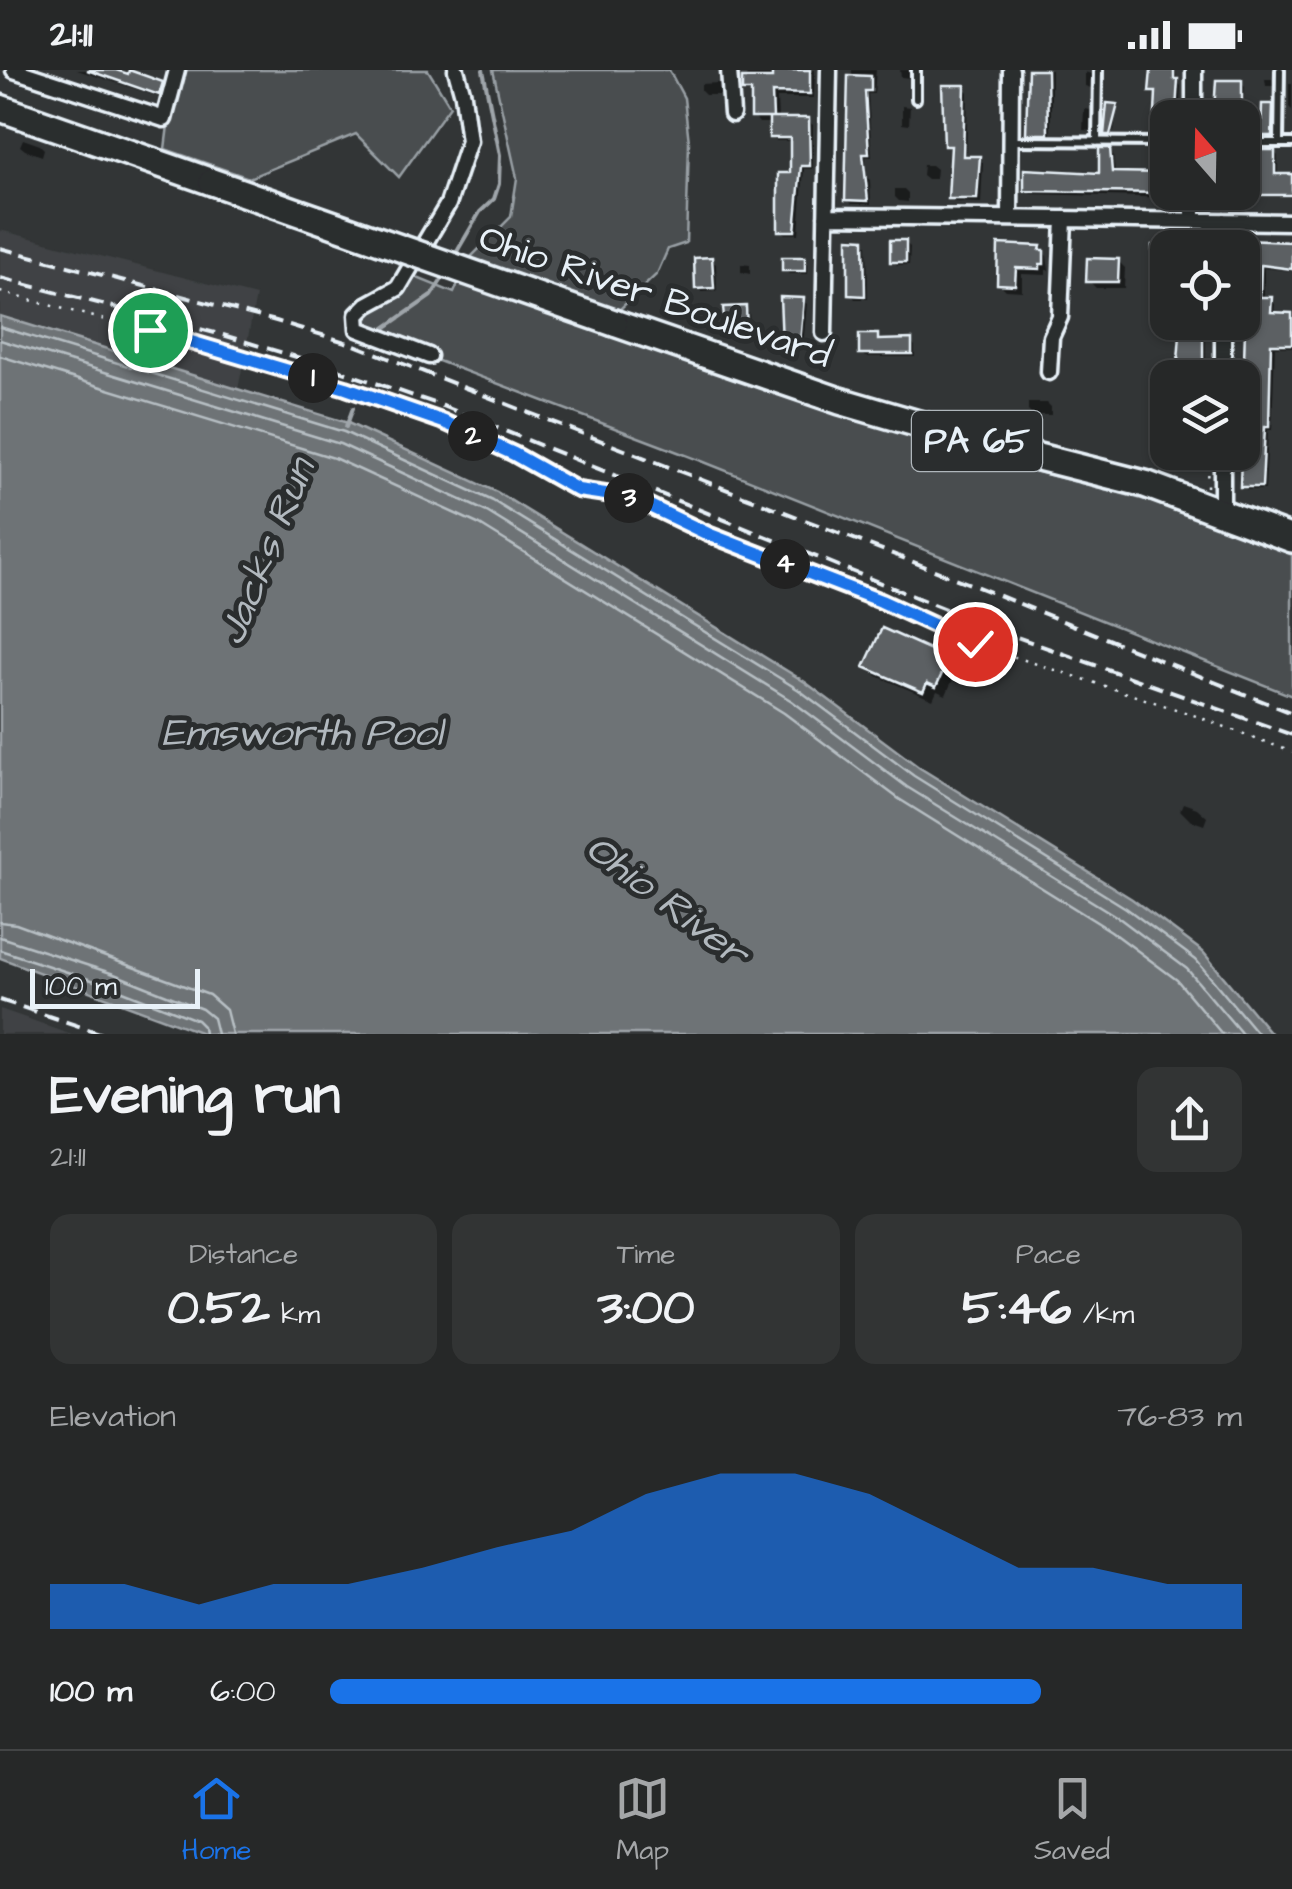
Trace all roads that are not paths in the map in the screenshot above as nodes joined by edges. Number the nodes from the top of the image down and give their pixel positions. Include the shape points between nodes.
1 (14, 70) edge
2 (177, 70) edge
3 (456, 70) edge
4 (730, 70) edge
5 (830, 70) edge
6 (916, 70) edge
7 (1010, 70) edge
8 (1098, 70) edge
9 (1194, 70) edge
10 (1280, 70) edge
11 (916, 99) dead end
12 (1194, 100) edge
13 (0, 108) edge
14 (732, 114) dead end
15 (1010, 141) junction
16 (1097, 142) junction
17 (1150, 142) edge
18 (1260, 142) edge
19 (1279, 143) junction
20 (1292, 143) edge
21 (1193, 210) edge
22 (826, 216) junction
23 (1010, 218) junction
24 (1064, 219) junction
25 (1193, 221) junction
26 (1224, 221) junction
27 (1292, 222) edge
28 (1224, 230) edge
29 (824, 332) dead end
30 (429, 356) dead end
31 (1050, 372) dead end
32 (1222, 470) edge
33 (1222, 510) junction
34 (1292, 538) edge

1 - 2 street via 164,119
3 - 30 street via 469,141 448,204 398,288 358,315 358,329 369,336
4 - 14 street
5 - 22 street
6 - 11 lane
7 - 15 street
8 - 16 lane
9 - 12 street
10 - 19 lane
13 - 33 highway, Ohio River Boulevard / PA 65, bridge via 840,401
15 - 16 lane
15 - 23 street
16 - 17 lane
18 - 19 lane
19 - 20 lane
21 - 25 street
22 - 23 street
22 - 29 street
23 - 24 street
24 - 25 street
24 - 31 street
25 - 26 street
26 - 27 street
26 - 28 street
32 - 33 street
33 - 34 highway, Ohio River Boulevard / PA 65

